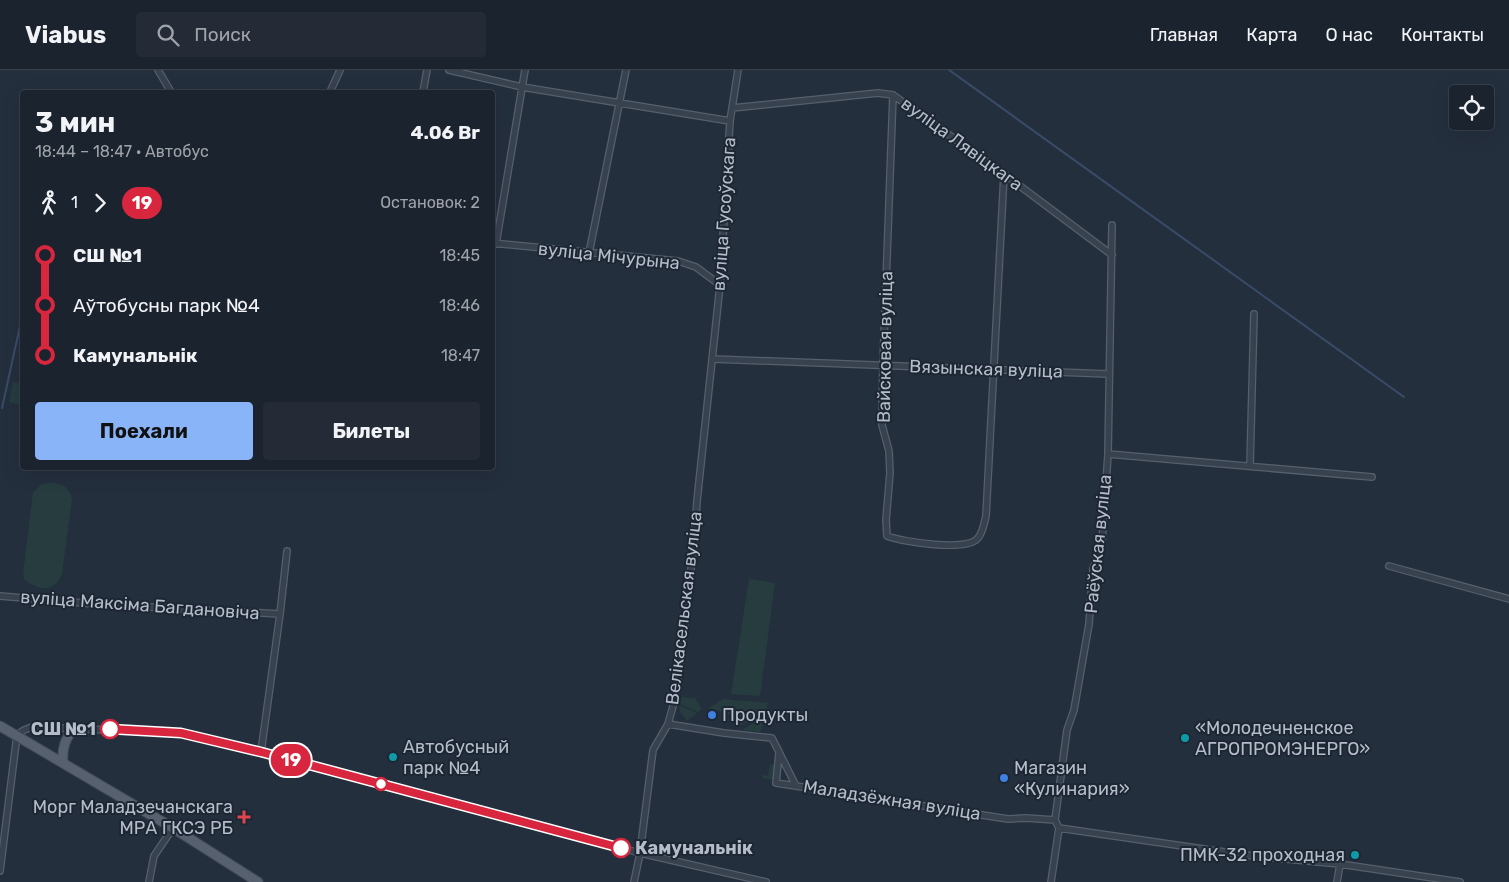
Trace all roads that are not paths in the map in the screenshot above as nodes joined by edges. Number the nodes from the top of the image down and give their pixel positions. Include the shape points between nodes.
1 (158, 70) edge
2 (340, 70) edge
3 (427, 70) edge
4 (449, 70) edge
5 (525, 70) edge
6 (626, 70) edge
7 (738, 70) edge
8 (522, 87) junction
9 (170, 90) edge
10 (331, 90) edge
11 (424, 90) edge
12 (893, 95) junction
13 (619, 104) junction
14 (732, 108) junction
15 (730, 121) junction
16 (1004, 174) junction
17 (1112, 225) dead end
18 (495, 237) edge
19 (495, 243) edge
20 (589, 253) junction
21 (1112, 255) junction
22 (720, 285) junction
23 (1254, 314) dead end
24 (712, 359) junction
25 (883, 365) junction
26 (993, 369) junction
27 (1109, 374) junction
28 (1108, 454) junction
29 (1250, 466) junction
30 (1372, 477) dead end
31 (287, 551) dead end
32 (1389, 566) dead end
33 (0, 596) edge
34 (1509, 599) edge
35 (280, 614) junction
36 (668, 724) junction
37 (0, 726) edge
38 (74, 728) junction
39 (17, 735) junction
40 (261, 752) junction
41 (780, 753) junction
42 (63, 762) junction
43 (796, 786) junction
44 (1055, 820) junction
45 (173, 828) junction
46 (1059, 828) junction
47 (640, 854) junction
48 (1340, 864) junction
49 (0, 872) edge
50 (149, 882) edge
51 (258, 882) edge
52 (634, 882) edge
53 (766, 882) edge
54 (1051, 882) edge
55 (1337, 882) edge
56 (1460, 882) edge

1 - 9 street
2 - 10 street
3 - 11 street
4 - 8 street
5 - 8 street
6 - 13 street
7 - 14 street, вуліца Гусоўскага
8 - 13 street
8 - 18 street
12 - 14 street, вуліца Лявіцкага via 878,93
12 - 16 street, вуліца Лявіцкага
12 - 25 street, Вайсковая вуліца
13 - 15 street
13 - 20 street
14 - 15 street, вуліца Гусоўскага
15 - 22 street, вуліца Гусоўскага
16 - 21 street, вуліца Лявіцкага
16 - 26 street
17 - 21 street, Раёўская вуліца
19 - 20 street, вуліца Мічурына
20 - 22 street, вуліца Мічурына via 678,261 696,267
21 - 27 street, Раёўская вуліца
22 - 24 street, вуліца Гусоўскага
23 - 29 street
24 - 25 street, Вязынская вуліца
24 - 36 street, Велікасельская вуліца via 681,655
25 - 26 street, Вязынская вуліца
25 - 26 street, Вайсковая вуліца via 882,424 889,451 890,473 887,536 954,545 970,544 983,530
26 - 27 street, Вязынская вуліца
27 - 28 street, Раёўская вуліца
28 - 29 street
28 - 44 street, Раёўская вуліца via 1102,542 1093,569 1089,624 1074,710 1067,730
29 - 30 street
31 - 35 street, вуліца Максіма Багдановіча
32 - 34 street
33 - 35 street, вуліца Максіма Багдановіча
35 - 40 street, вуліца Максіма Багдановіча
36 - 41 street, Маладзёжная вуліца via 772,738
36 - 47 street, Велікасельская вуліца via 653,750
37 - 39 main road
38 - 39 street via 32,727
38 - 40 street via 181,733
38 - 42 main road via 62,748
39 - 42 main road
39 - 49 street
40 - 47 street
41 - 43 street, Маладзёжная вуліца
41 - 43 street via 776,783
42 - 45 main road
43 - 44 street, Маладзёжная вуліца via 1008,819
44 - 46 street
45 - 50 street via 154,856
45 - 51 main road
46 - 48 street via 1245,855
46 - 54 street
47 - 52 street, Велікасельская вуліца
47 - 53 street
48 - 55 street
48 - 56 street

